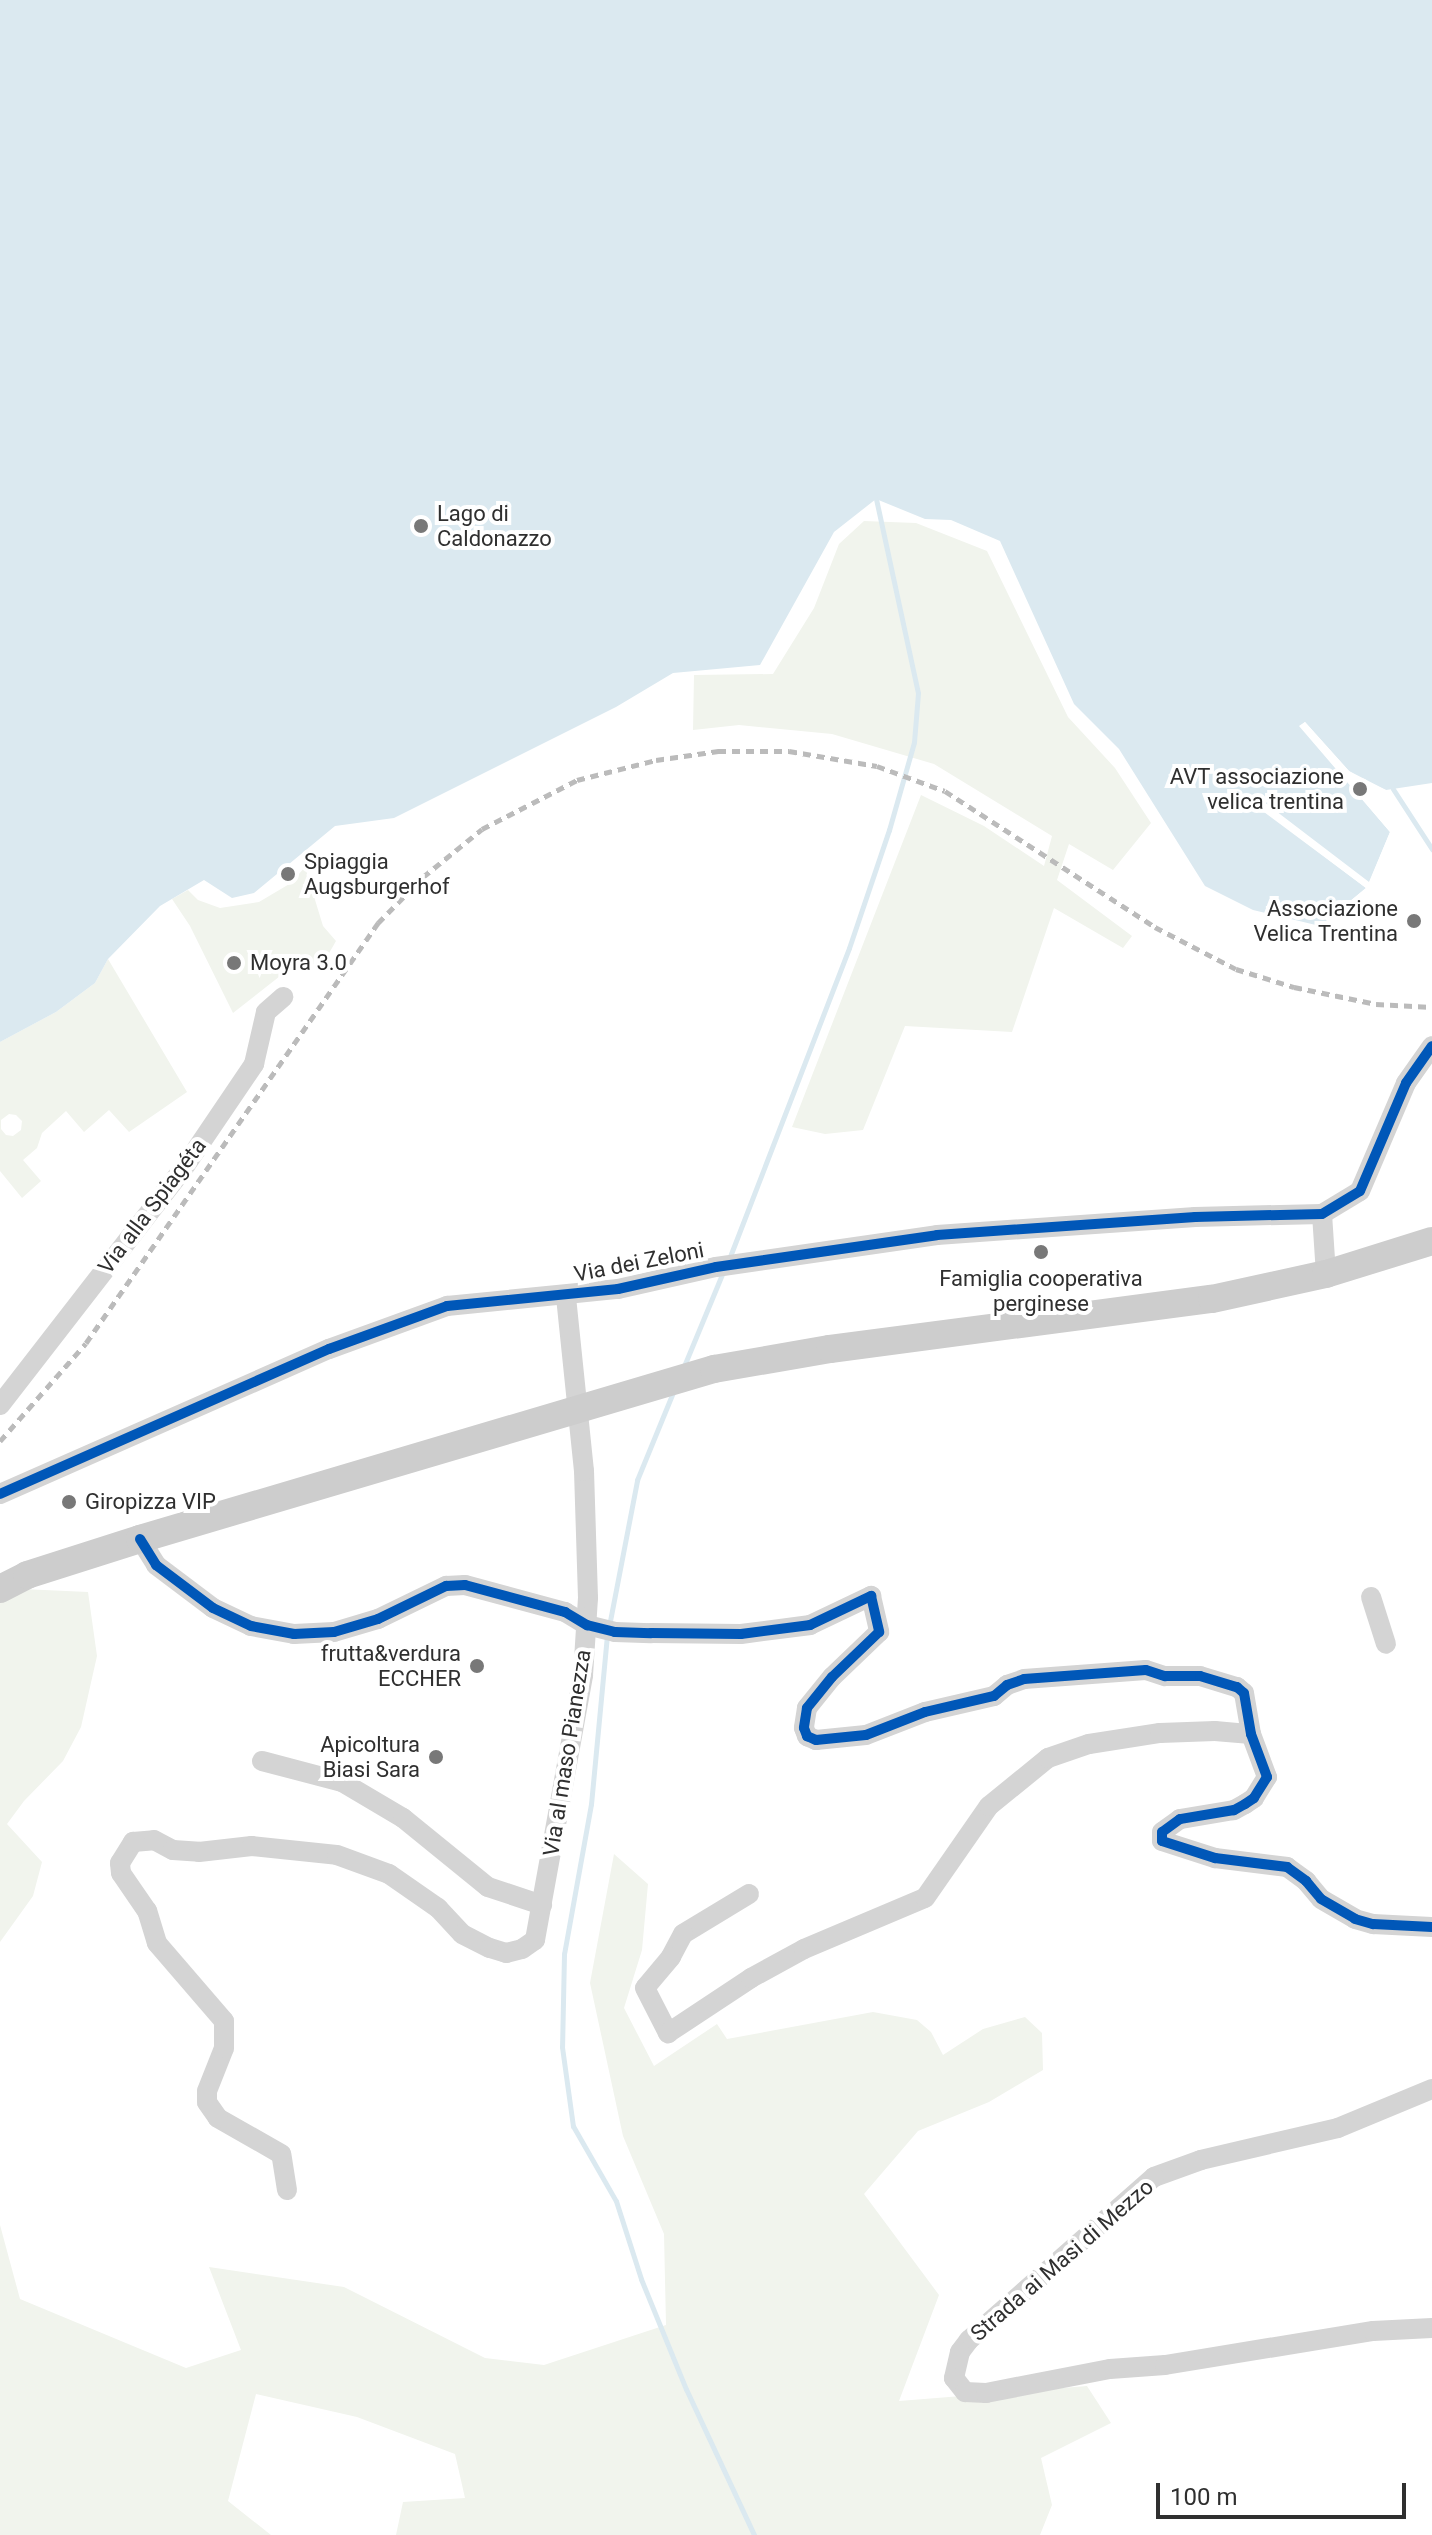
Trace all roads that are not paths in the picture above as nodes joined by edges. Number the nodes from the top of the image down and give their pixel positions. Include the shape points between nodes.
1 (283, 997) dead end
2 (1432, 1046) edge
3 (1322, 1214) junction
4 (1432, 1241) edge
5 (1326, 1274) junction
6 (566, 1296) junction
7 (0, 1405) edge
8 (575, 1409) junction
9 (0, 1494) edge
10 (140, 1539) junction
11 (0, 1589) edge
12 (1371, 1597) dead end
13 (599, 1628) junction
14 (1386, 1644) dead end
15 (1251, 1734) junction
16 (262, 1761) dead end
17 (749, 1894) dead end
18 (542, 1905) junction
19 (1432, 1927) edge
20 (1432, 2089) edge
21 (287, 2190) dead end
22 (1432, 2328) edge

1 - 7 street, Via alla Spiagéta via 266,1012 254,1064 183,1169
2 - 3 street via 1406,1083 1360,1191
3 - 5 street
3 - 6 street, Via dei Zeloni via 937,1235 716,1267
4 - 5 main road
5 - 8 main road via 1212,1299 714,1369
6 - 8 street, Via dei Zeloni
6 - 9 street, Via dei Zeloni via 447,1306 329,1349
8 - 10 main road
8 - 13 street, Via al maso Pianezza
10 - 11 main road via 27,1575
10 - 13 street via 156,1565 194,1595 232,1618 272,1630 334,1632 378,1619 427,1592 465,1585 565,1612
12 - 14 street
13 - 15 street via 741,1634 779,1630 810,1625 871,1596 879,1632 807,1708 804,1728 816,1740 866,1735 925,1712 994,1696 1024,1679 1146,1670 1200,1676 1237,1687 1247,1701
13 - 18 street, Via al maso Pianezza via 583,1675
15 - 17 street via 1147,1735 1089,1744 1048,1758 989,1806 925,1898 804,1949 668,2033 645,1988 683,1934
15 - 19 street via 1267,1777 1254,1798 1234,1810 1180,1819 1162,1832 1162,1841 1215,1858 1287,1867 1329,1905 1355,1919
16 - 18 street via 342,1782 403,1818 488,1887
18 - 21 street, Via al maso Pianezza via 535,1940 506,1953 462,1934 438,1908 389,1874 337,1855 252,1846 173,1850 154,1840 133,1842 123,1853 121,1873 147,1911 157,1943 224,2021 224,2048 207,2102 218,2118 281,2154
20 - 22 street, Strada ai Masi di Mezzo via 1338,2128 1201,2160 1154,2177 969,2340 954,2378 965,2392 986,2393 1110,2369 1373,2331

